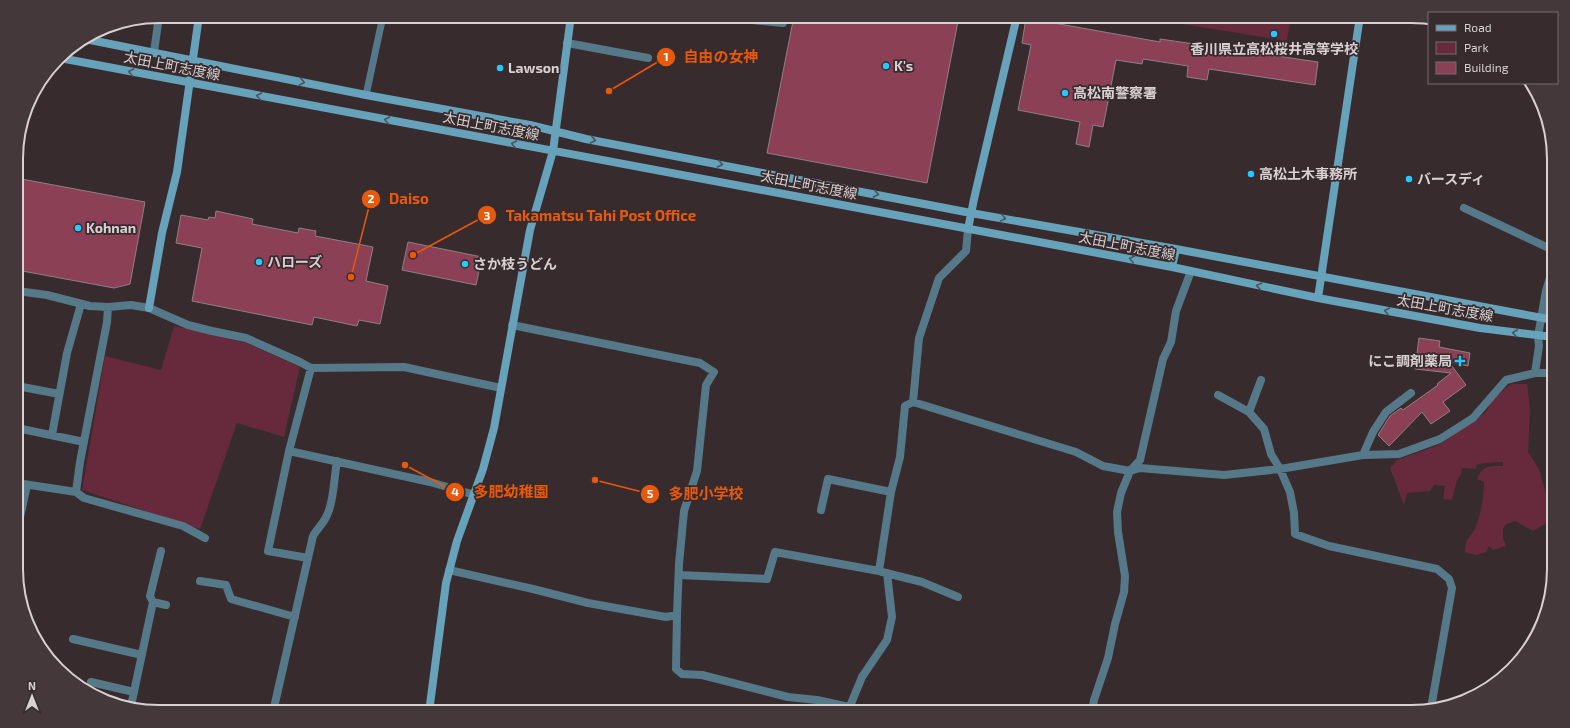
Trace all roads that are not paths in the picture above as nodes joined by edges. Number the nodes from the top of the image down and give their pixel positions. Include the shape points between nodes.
1 (158, 23) edge
2 (198, 23) edge
3 (381, 23) edge
4 (570, 23) edge
5 (1014, 23) edge
6 (1359, 23) edge
7 (92, 40) edge
8 (567, 42) junction
9 (154, 52) junction
10 (648, 58) dead end
11 (67, 59) edge
12 (193, 60) junction
13 (190, 83) junction
14 (366, 95) junction
15 (555, 131) junction
16 (553, 151) junction
17 (1464, 208) dead end
18 (971, 213) junction
19 (968, 229) junction
20 (1547, 247) edge
21 (1176, 249) junction
22 (1172, 267) junction
23 (1191, 271) junction
24 (1321, 276) junction
25 (1547, 289) edge
26 (23, 292) edge
27 (1318, 298) junction
28 (81, 304) junction
29 (108, 307) junction
30 (149, 308) junction
31 (1541, 318) junction
32 (1547, 319) edge
33 (512, 325) junction
34 (1538, 336) junction
35 (1547, 337) edge
36 (311, 368) junction
37 (1536, 373) junction
38 (1547, 373) edge
39 (1261, 380) dead end
40 (23, 387) edge
41 (501, 388) junction
42 (1411, 393) dead end
43 (59, 394) junction
44 (1218, 395) dead end
45 (913, 402) junction
46 (1249, 412) junction
47 (23, 429) edge
48 (52, 435) junction
49 (84, 442) junction
50 (289, 451) junction
51 (1363, 455) junction
52 (336, 462) junction
53 (1280, 469) junction
54 (1130, 471) junction
55 (23, 484) edge
56 (27, 485) junction
57 (76, 492) junction
58 (891, 492) junction
59 (475, 495) junction
60 (23, 502) edge
61 (821, 510) dead end
62 (206, 538) dead end
63 (161, 552) dead end
64 (308, 558) junction
65 (450, 570) junction
66 (883, 572) junction
67 (679, 575) junction
68 (200, 581) dead end
69 (958, 597) dead end
70 (153, 602) junction
71 (166, 605) dead end
72 (677, 615) junction
73 (295, 617) junction
74 (73, 639) dead end
75 (142, 655) junction
76 (91, 682) dead end
77 (134, 692) junction
78 (132, 702) edge
79 (1432, 703) edge
80 (275, 705) edge
81 (429, 705) edge
82 (832, 705) edge
83 (850, 705) edge
84 (1093, 705) edge

1 - 9 street
2 - 12 main road
3 - 14 lane
4 - 8 main road
5 - 18 main road
6 - 24 main road
7 - 9 main road, 太田上町志度線
8 - 10 street
8 - 15 main road
9 - 12 main road, 太田上町志度線
13 -> 11 main road, 太田上町志度線
12 - 13 main road
12 -> 14 main road, 太田上町志度線
16 -> 13 main road, 太田上町志度線
13 - 30 main road via 177,172 162,232
14 - 15 main road, 太田上町志度線
15 - 16 main road
15 -> 18 main road, 太田上町志度線
16 - 19 main road, 太田上町志度線
16 - 33 main road via 530,230
17 - 20 street
18 - 19 main road
18 -> 21 main road, 太田上町志度線
22 -> 19 main road, 太田上町志度線
19 - 45 street via 966,252 939,278 919,338
21 - 22 main road
21 - 24 main road, 太田上町志度線
22 - 23 main road, 太田上町志度線
27 -> 23 main road, 太田上町志度線
23 - 54 street via 1176,312 1171,342 1163,359 1140,460
24 - 27 main road
24 - 31 main road, 太田上町志度線
25 - 31 street
26 - 28 street via 41,293
34 -> 27 main road, 太田上町志度線
28 - 29 street
28 - 43 street
29 - 30 street via 131,305
29 - 49 street
30 - 36 street via 188,325 246,338
31 - 32 main road, 太田上町志度線
31 - 34 street
33 - 41 main road
33 - 67 street via 700,363 714,372 706,385 697,471 684,512
34 - 35 main road, 太田上町志度線
34 - 37 street
36 - 41 street via 404,367
36 - 50 street
37 - 38 street
37 - 51 street via 1506,380 1473,418 1440,439 1399,454
39 - 46 street
40 - 43 street
41 - 59 main road via 494,428
42 - 51 street via 1386,412 1373,432
43 - 48 street
44 - 46 street
45 - 54 street via 1076,452 1103,466
45 - 58 street via 905,406 900,457
46 - 53 street via 1264,429 1271,454
47 - 48 street
48 - 49 street
49 - 57 street
50 - 52 street
50 - 64 street via 268,551
51 - 53 street
52 - 59 street via 430,482
52 - 64 street via 330,508 327,517 313,536
53 - 54 street via 1224,475 1140,468
53 - 79 street via 1290,492 1295,534 1329,546 1437,568 1449,579 1452,588
54 - 84 street via 1117,512 1125,576 1124,592
55 - 56 street
56 - 57 street
56 - 60 street
57 - 62 street via 84,498 183,526
58 - 61 street via 828,479
58 - 66 street
59 - 65 main road via 457,541
63 - 70 street via 150,596
64 - 73 street
65 - 72 street via 588,603 666,617
65 - 81 main road
66 - 67 street via 775,552 767,579
66 - 69 street via 922,582
66 - 83 street via 892,617 887,640 862,677
67 - 72 street
68 - 73 street via 226,585 231,598
70 - 71 street
70 - 75 street
72 - 82 street via 676,669 682,674 702,675 788,697 817,700
73 - 80 street
74 - 75 street
75 - 77 street
76 - 77 street
77 - 78 street

